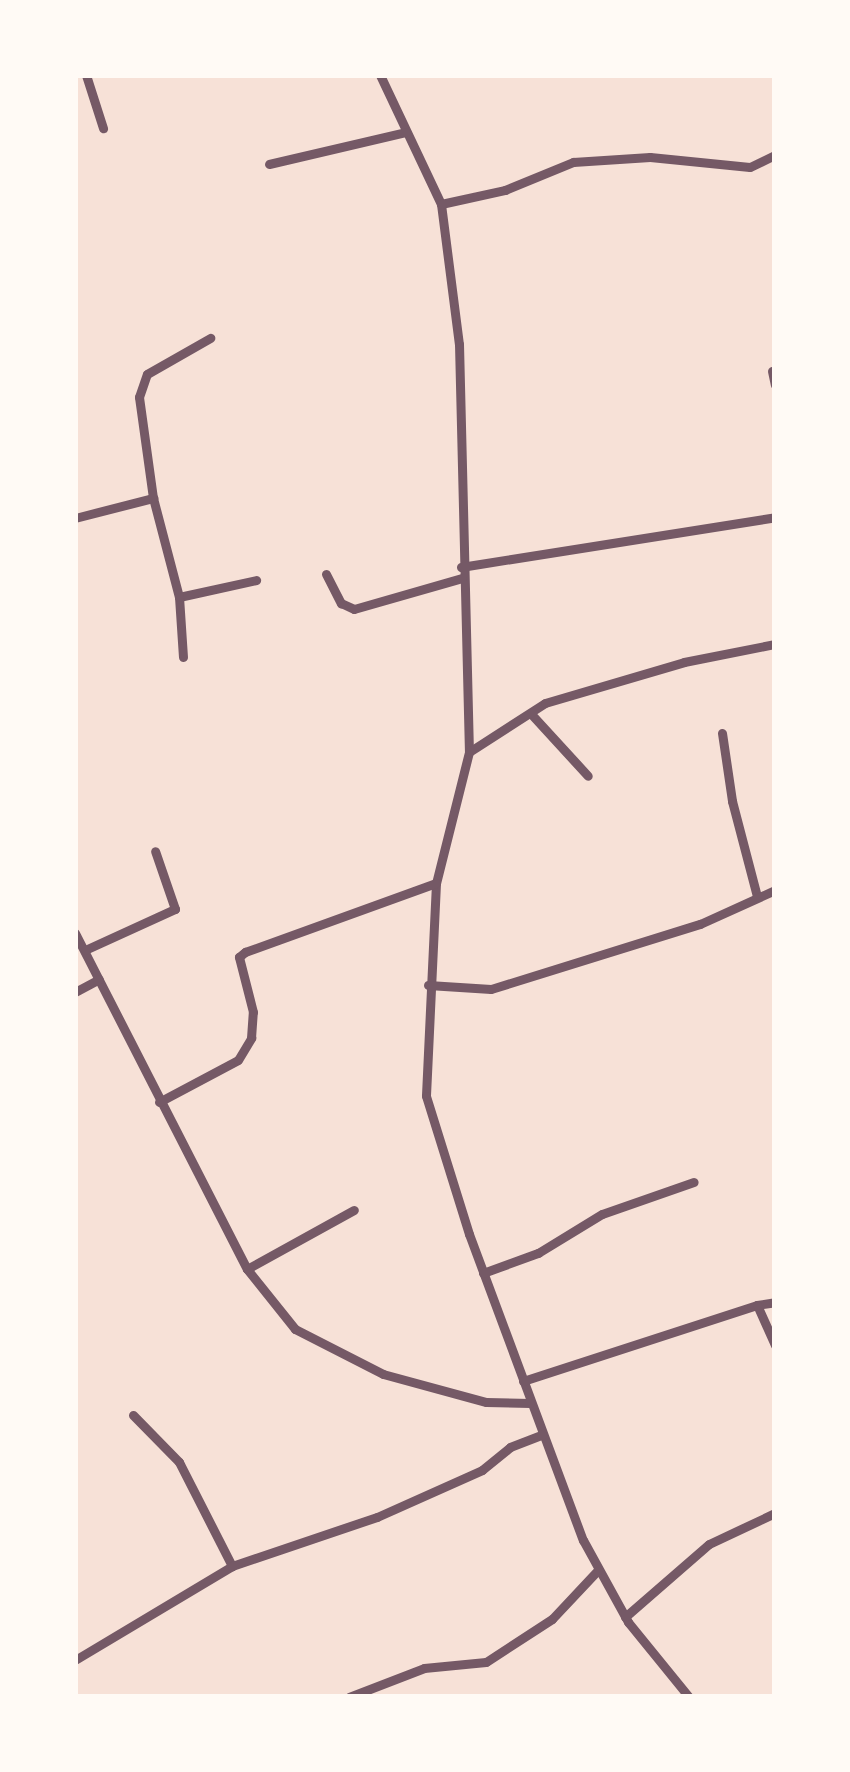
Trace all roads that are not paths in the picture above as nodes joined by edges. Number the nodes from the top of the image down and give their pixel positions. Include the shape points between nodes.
1 (86, 75) edge
2 (380, 75) edge
3 (103, 128) dead end
4 (405, 132) junction
5 (775, 156) edge
6 (269, 164) dead end
7 (440, 204) junction
8 (210, 338) dead end
9 (772, 371) dead end
10 (775, 385) edge
11 (152, 498) junction
12 (775, 517) edge
13 (75, 518) edge
14 (462, 573) junction
15 (326, 574) dead end
16 (256, 580) dead end
17 (180, 598) junction
18 (775, 644) edge
19 (183, 657) dead end
20 (533, 716) junction
21 (722, 733) dead end
22 (469, 752) junction
23 (588, 776) dead end
24 (156, 851) dead end
25 (436, 883) junction
26 (775, 890) edge
27 (758, 896) junction
28 (75, 934) edge
29 (85, 950) junction
30 (100, 979) junction
31 (428, 984) junction
32 (75, 992) edge
33 (159, 1102) junction
34 (694, 1182) dead end
35 (354, 1210) dead end
36 (247, 1269) junction
37 (483, 1273) junction
38 (775, 1302) edge
39 (758, 1305) junction
40 (775, 1345) edge
41 (522, 1381) junction
42 (530, 1402) junction
43 (133, 1415) dead end
44 (542, 1435) junction
45 (775, 1514) edge
46 (232, 1566) junction
47 (597, 1571) junction
48 (625, 1617) junction
49 (75, 1660) edge
50 (350, 1697) edge
51 (689, 1697) edge

1 - 3 street
2 - 4 street
4 - 6 street
4 - 7 street
5 - 7 street via 750,167 650,157 573,162 504,190
7 - 14 street via 460,344
8 - 11 street via 162,362 141,384
9 - 10 street
11 - 13 street
11 - 17 street
12 - 14 street
14 - 15 street via 354,608 341,602
14 - 22 street
16 - 17 street
17 - 19 street
18 - 20 street via 545,702
20 - 22 street
20 - 23 street
21 - 27 street
22 - 25 street
24 - 29 street via 175,909
25 - 31 street
25 - 33 street via 245,952 239,957 253,1012 238,1060
26 - 27 street
27 - 31 street via 700,924 490,988
28 - 29 street
29 - 30 street
30 - 32 street
30 - 33 street
31 - 37 street via 426,1096
33 - 36 street
34 - 37 street via 602,1214 538,1252
35 - 36 street
36 - 42 street via 295,1329 369,1368 486,1402
37 - 41 street
38 - 39 street
39 - 40 street
39 - 41 street
41 - 42 street
42 - 44 street
43 - 46 street via 178,1462
44 - 46 street via 377,1517
44 - 47 street
45 - 48 street via 709,1544
46 - 49 street
47 - 48 street
47 - 50 street via 552,1618 486,1662 424,1668
48 - 51 street

